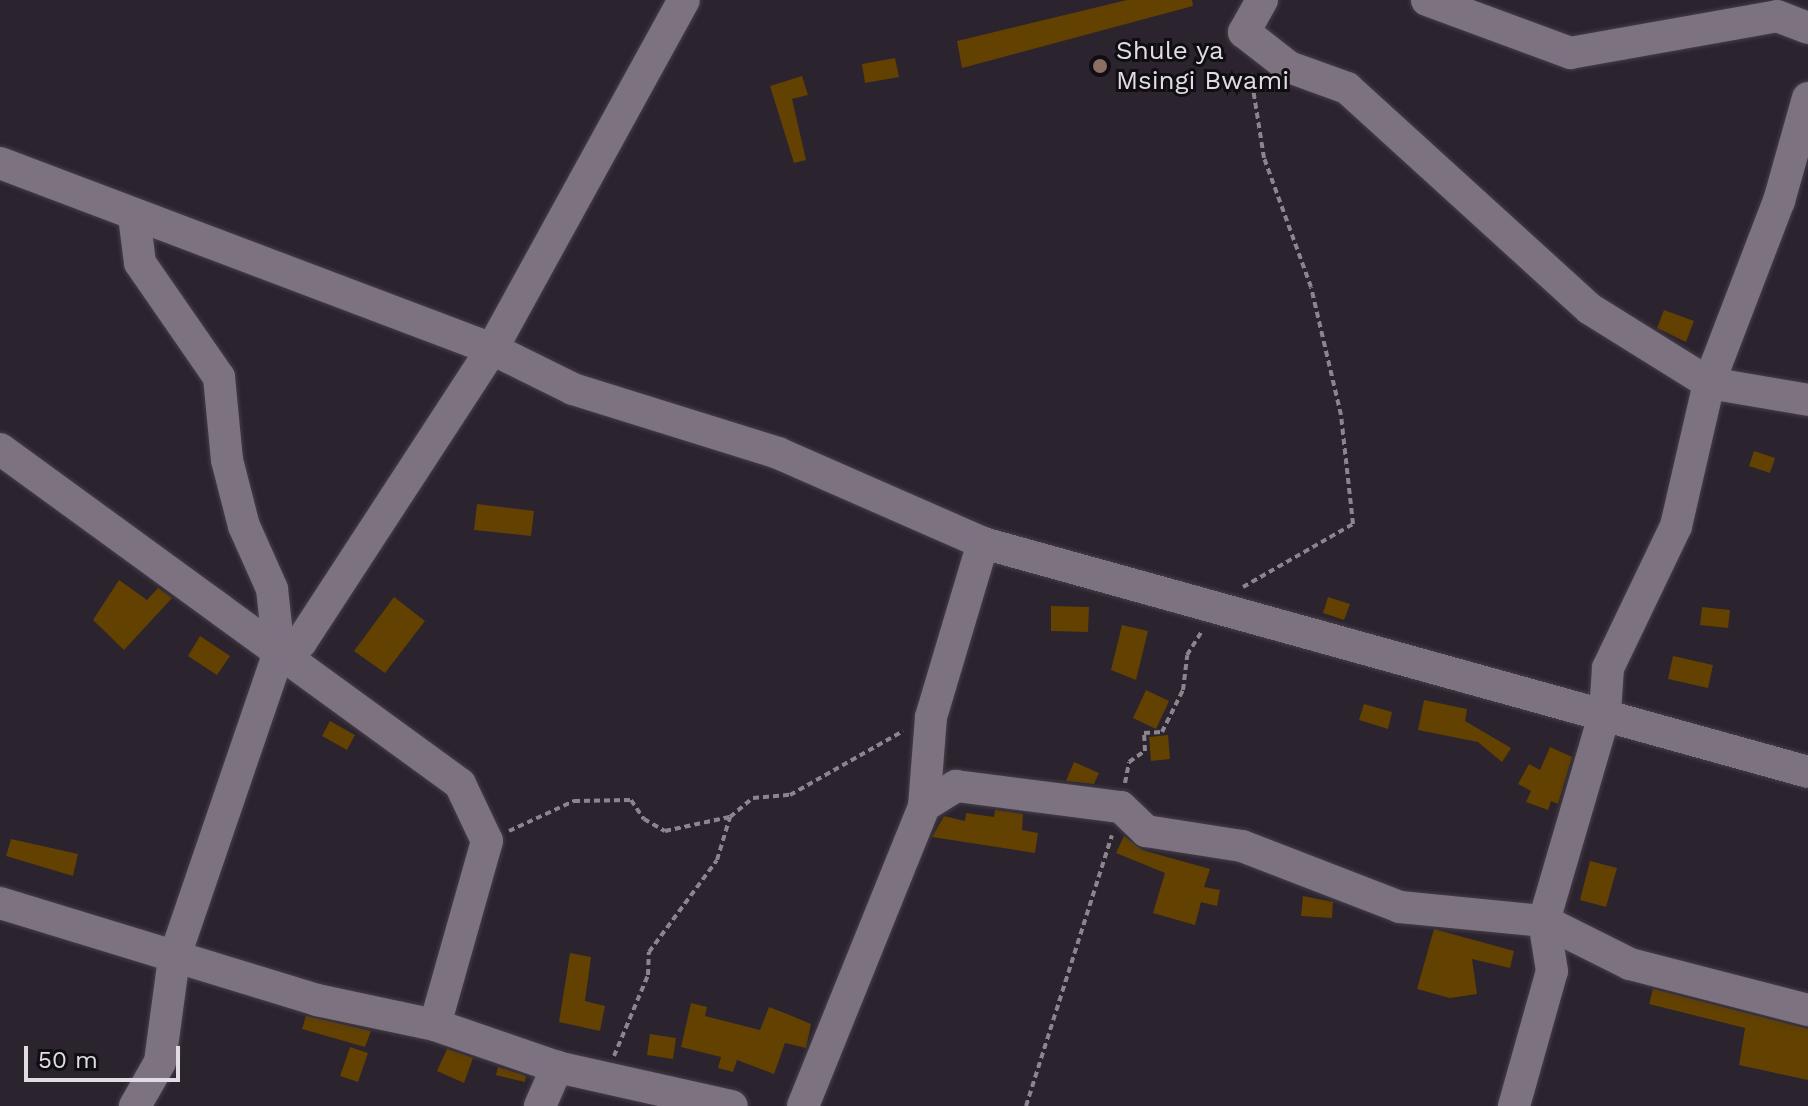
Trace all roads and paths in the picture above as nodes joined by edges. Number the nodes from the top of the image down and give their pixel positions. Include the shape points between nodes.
1 (684, 0) edge
2 (1262, 0) edge
3 (1427, 0) edge
4 (1808, 28) edge
5 (1244, 32) junction
6 (1808, 98) edge
7 (0, 163) edge
8 (134, 216) junction
9 (492, 349) junction
10 (1709, 383) junction
11 (1808, 400) edge
12 (0, 449) edge
13 (983, 543) junction
14 (1218, 607) junction
15 (279, 652) junction
16 (1605, 712) junction
17 (931, 717) junction
18 (1808, 772) edge
19 (924, 806) junction
20 (1121, 807) junction
21 (730, 817) junction
22 (487, 841) junction
23 (0, 903) edge
24 (1544, 921) junction
25 (174, 958) junction
26 (1808, 1010) edge
27 (435, 1025) junction
28 (557, 1067) junction
29 (605, 1077) junction
30 (135, 1106) edge
31 (540, 1106) edge
32 (732, 1106) edge
33 (803, 1106) edge
34 (1026, 1106) edge
35 (1514, 1106) edge

1 - 9 street
2 - 5 street
3 - 4 street via 1570,53 1777,16
5 - 10 street via 1289,67 1347,88 1590,309
5 - 14 path via 1264,158 1311,287 1341,415 1353,524 1267,568
6 - 10 street via 1779,201
7 - 8 street
8 - 9 street
8 - 15 street via 140,263 219,377 227,460 244,526 272,589
9 - 13 street via 573,389 778,453
9 - 15 street via 301,642
10 - 11 street
10 - 16 street via 1676,526 1608,668
12 - 15 street
13 - 14 street
13 - 17 street
14 - 16 street
14 - 20 path via 1187,655 1183,690 1162,732 1144,733 1145,751 1129,762
15 - 22 street via 460,784
15 - 25 street
16 - 18 street
16 - 24 street
17 - 19 street
17 - 21 path via 826,768 790,795 753,798
19 - 20 street via 956,786
19 - 33 street
20 - 24 street via 1146,831 1242,846 1400,907
20 - 34 path
21 - 22 path via 665,831 644,819 631,800 574,801
21 - 29 path via 717,860 649,952 648,975
22 - 27 street
23 - 25 street
24 - 26 street via 1630,964
24 - 35 street via 1552,971
25 - 27 street
25 - 30 street via 160,1062
27 - 28 street
28 - 29 street
28 - 31 street
29 - 32 street

